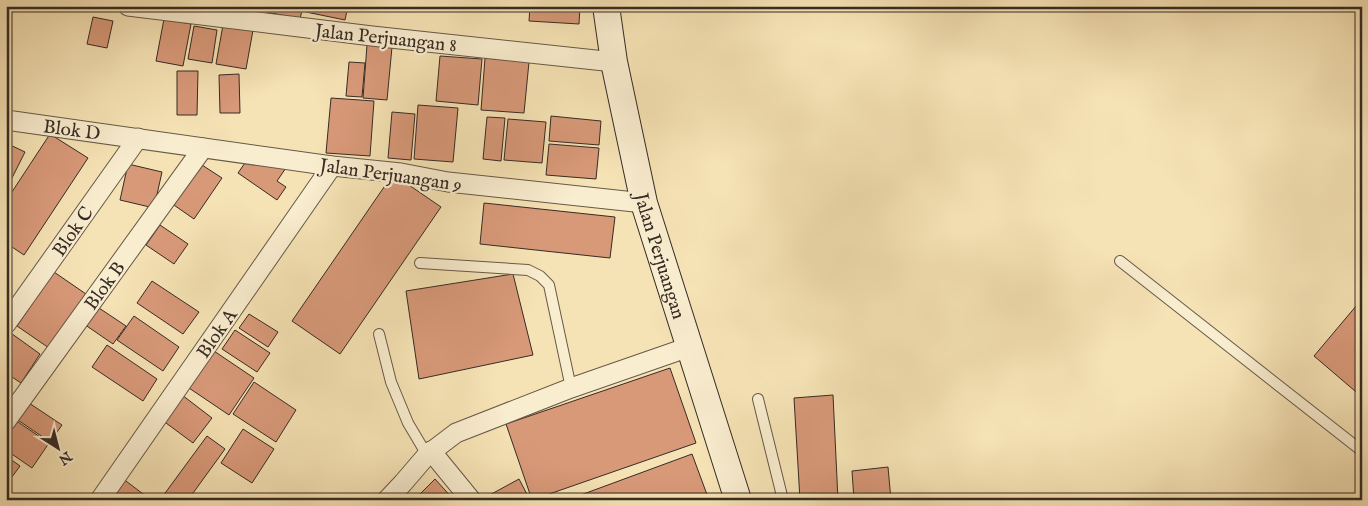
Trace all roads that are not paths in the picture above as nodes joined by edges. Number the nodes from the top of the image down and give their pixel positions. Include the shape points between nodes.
1 (128, 6) edge
2 (606, 6) edge
3 (614, 62) junction
4 (6, 120) edge
5 (138, 138) junction
6 (203, 148) junction
7 (332, 166) junction
8 (644, 203) junction
9 (1120, 261) dead end
10 (420, 263) dead end
11 (6, 324) edge
12 (379, 334) dead end
13 (689, 347) junction
14 (571, 388) junction
15 (758, 399) dead end
16 (6, 421) edge
17 (1362, 451) edge
18 (429, 453) junction
19 (100, 500) edge
20 (387, 500) edge
21 (472, 500) edge
22 (738, 500) edge
23 (783, 500) edge

1 - 3 street, Jalan Perjuangan 8
2 - 3 street, Jalan Perjuangan
3 - 8 street, Jalan Perjuangan
4 - 5 street, Blok D
5 - 6 street, Jalan Perjuangan 9
5 - 11 street, Blok C
6 - 7 street, Jalan Perjuangan 9
6 - 16 street, Blok B
7 - 8 street, Jalan Perjuangan 9
7 - 19 street, Blok A
8 - 13 street, Jalan Perjuangan
9 - 17 lane
10 - 14 lane via 528,270 540,276 548,285
12 - 18 lane via 391,382 408,423
13 - 14 street
13 - 22 street, Jalan Perjuangan
14 - 18 street via 456,433
15 - 23 lane
18 - 20 street
18 - 21 street

